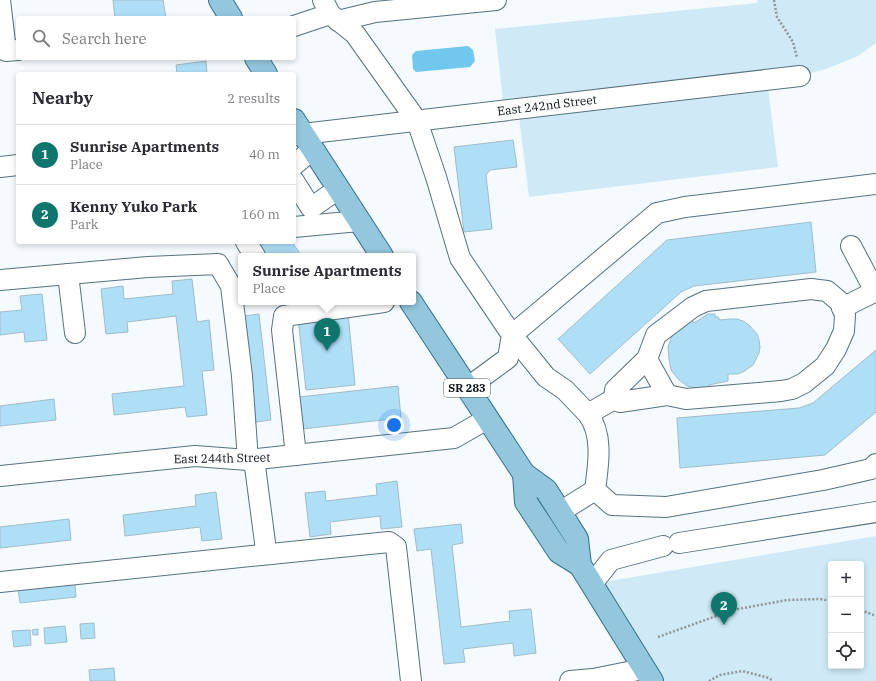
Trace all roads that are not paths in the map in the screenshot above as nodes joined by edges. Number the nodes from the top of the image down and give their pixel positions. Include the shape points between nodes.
1 (0, 0) edge
2 (220, 0) edge
3 (496, 0) edge
4 (330, 9) edge
5 (230, 16) edge
6 (296, 25) edge
7 (16, 50) edge
8 (257, 60) edge
9 (265, 72) edge
10 (800, 76) road end
11 (417, 121) junction
12 (301, 135) edge
13 (296, 156) edge
14 (16, 165) edge
15 (0, 167) edge
16 (296, 186) edge
17 (875, 187) edge
18 (338, 189) junction
19 (304, 206) edge
20 (359, 221) junction
21 (321, 225) junction
22 (296, 227) edge
23 (247, 244) edge
24 (851, 246) dead end
25 (253, 253) edge
26 (380, 253) edge
27 (68, 274) junction
28 (0, 280) edge
29 (876, 291) edge
30 (363, 305) edge
31 (413, 305) edge
32 (842, 308) junction
33 (75, 333) dead end
34 (512, 335) junction
35 (647, 359) junction
36 (467, 388) junction
37 (667, 395) junction
38 (614, 399) junction
39 (588, 414) junction
40 (487, 419) junction
41 (296, 455) junction
42 (251, 460) junction
43 (876, 464) edge
44 (524, 474) junction
45 (0, 476) edge
46 (595, 490) junction
47 (560, 512) junction
48 (876, 512) edge
49 (271, 554) junction
50 (580, 565) junction
51 (0, 582) edge
52 (592, 584) junction
53 (648, 675) edge
54 (411, 681) edge
55 (570, 681) edge

1 - 7 street via 6,51
2 - 5 main road
3 - 4 street via 375,12
4 - 6 street
4 - 11 street via 355,34
8 - 9 main road
10 - 11 street, East 242nd Street
11 - 12 street, East 242nd Street
11 - 34 street via 460,258
12 - 13 street
12 - 18 main road
14 - 15 street
16 - 19 street
17 - 34 street via 685,207 657,213
18 - 19 street
18 - 20 main road
19 - 21 street
20 - 21 street
20 - 26 main road
21 - 22 street
23 - 25 street
24 - 29 street
27 - 28 street
27 - 33 street
27 - 42 street via 218,264 231,286
29 - 32 street
30 - 41 street via 284,316 282,330
31 - 36 main road, SR 283
32 - 35 street via 840,302 827,292 811,289 706,302 693,307 656,334
32 - 37 street via 845,315 844,331 836,349 825,366 792,389 686,399
34 - 36 street via 508,358
34 - 39 street via 546,377 565,390
35 - 37 street
35 - 38 street via 615,390
36 - 40 main road, SR 283
37 - 38 street via 620,402
38 - 39 street
39 - 46 street via 594,421 598,442 599,463
40 - 41 street, East 244th Street via 454,438
40 - 44 main road, SR 283
41 - 42 street, East 244th Street
42 - 45 street, East 244th Street via 195,456
42 - 49 street via 266,550
43 - 46 street via 871,469 823,480 666,507 612,505
44 - 47 main road, SR 283 via 546,490
44 - 50 main road, SR 283 via 526,502 559,552
46 - 47 street
47 - 50 main road, SR 283 via 577,539
48 - 52 street via 671,545 611,560
49 - 51 street
49 - 54 street via 389,542 396,547
50 - 52 main road, SR 283
52 - 53 main road, SR 283
53 - 55 street

